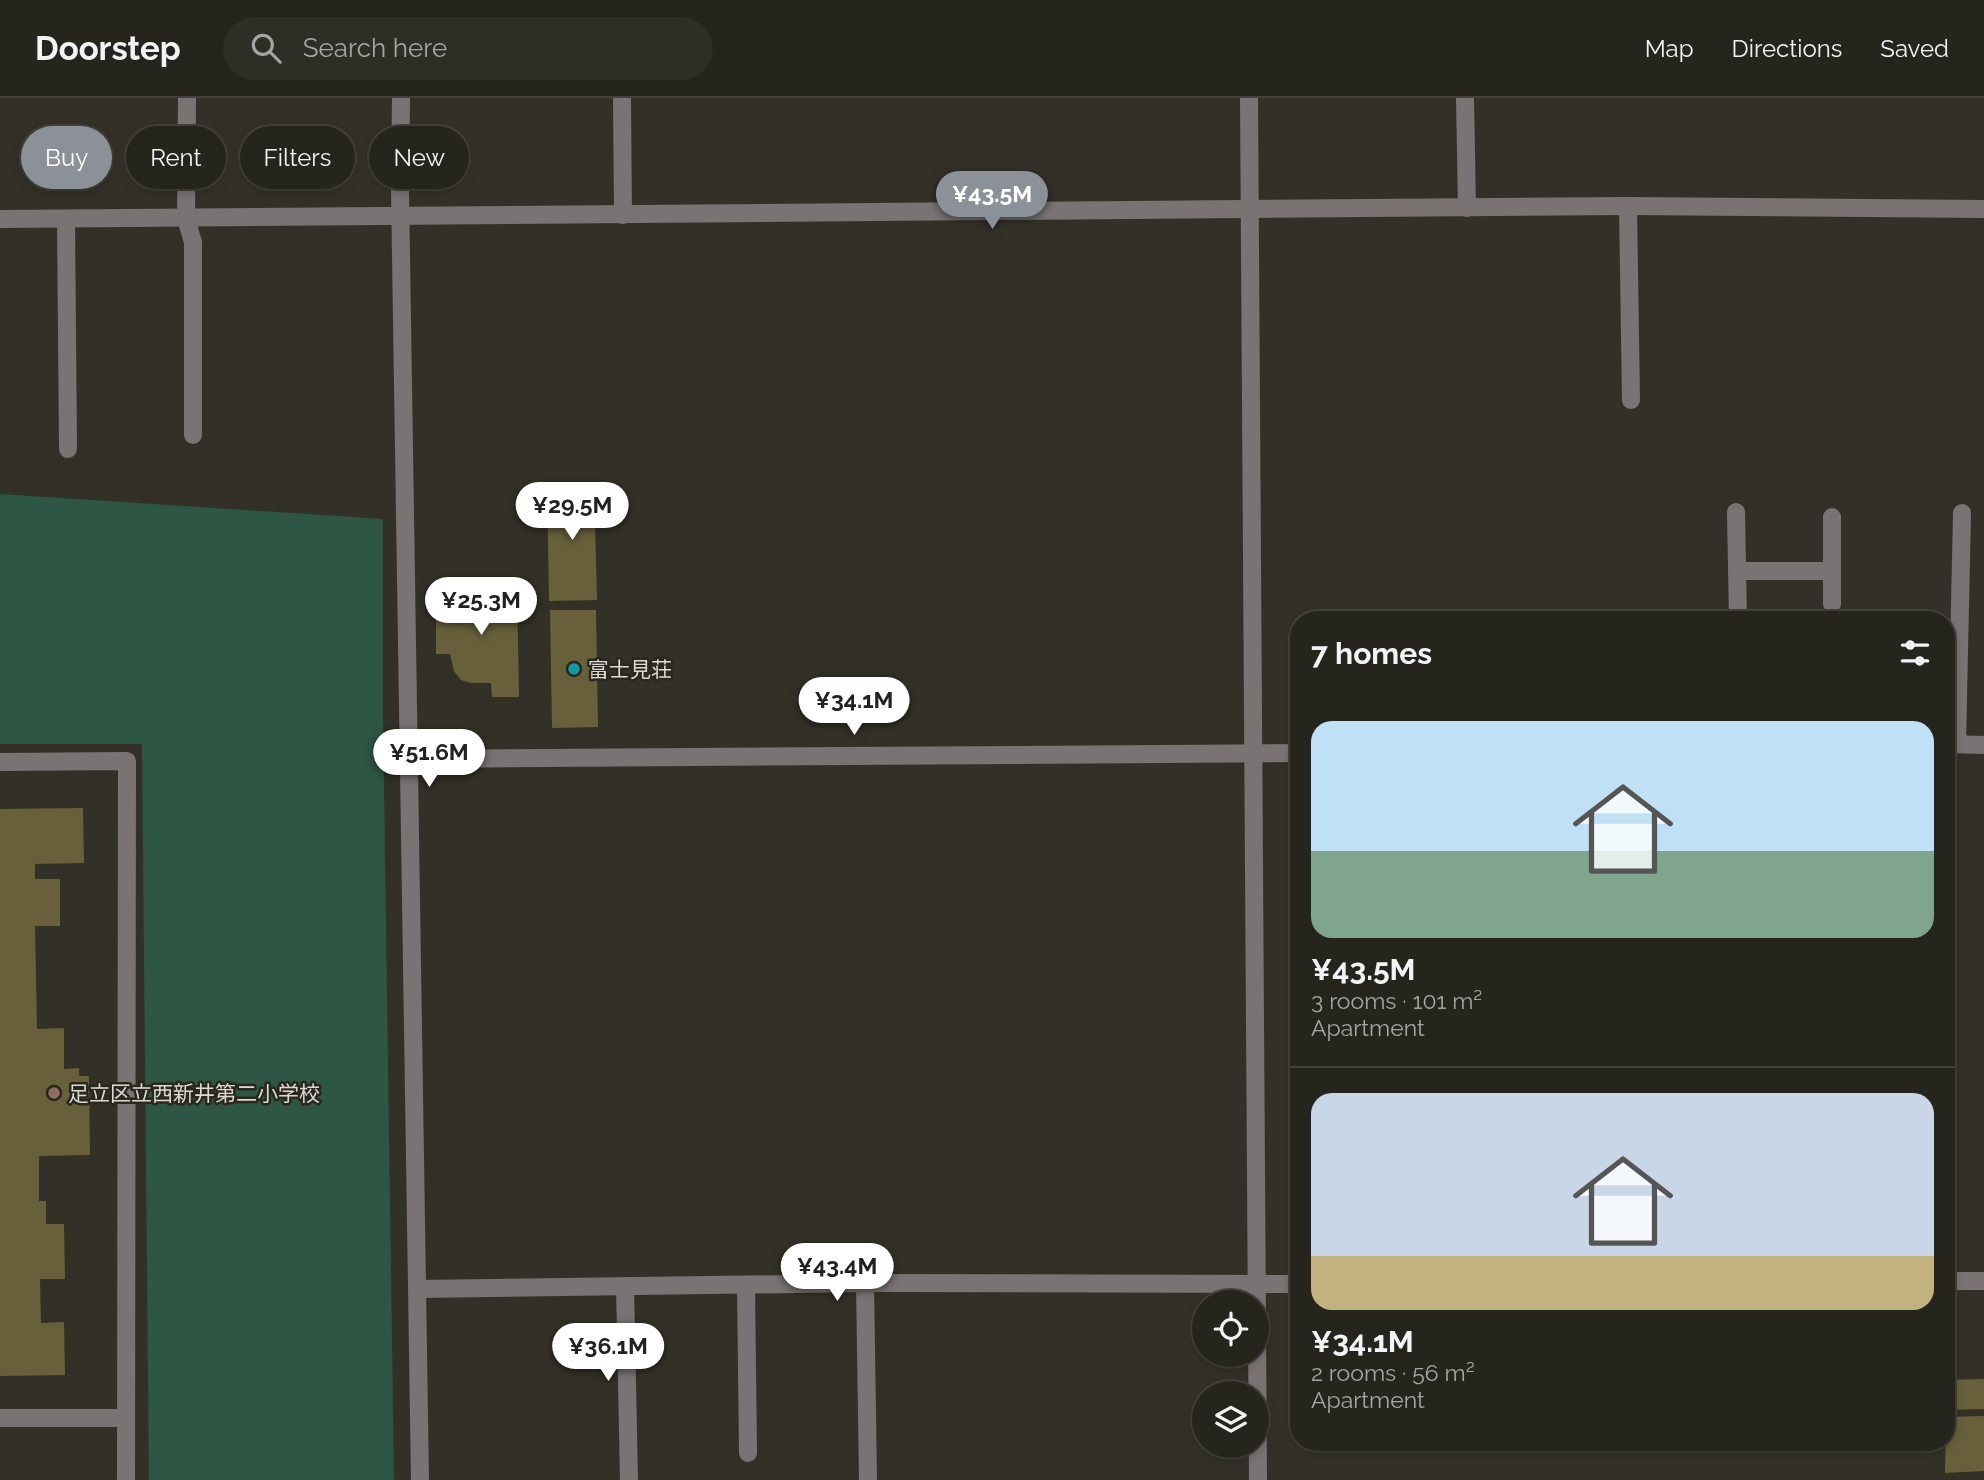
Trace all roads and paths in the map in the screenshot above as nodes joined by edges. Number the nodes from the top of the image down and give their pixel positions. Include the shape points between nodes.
1 (187, 98) edge
2 (401, 98) edge
3 (622, 98) edge
4 (1249, 98) edge
5 (1465, 98) edge
6 (1628, 206) junction
7 (1467, 208) junction
8 (1250, 209) junction
9 (1984, 209) edge
10 (623, 215) junction
11 (400, 217) junction
12 (0, 219) edge
13 (66, 219) junction
14 (186, 219) junction
15 (1631, 400) dead end
16 (194, 435) dead end
17 (68, 449) dead end
18 (1736, 512) dead end
19 (1962, 513) dead end
20 (1832, 517) dead end
21 (1737, 571) junction
22 (1832, 571) junction
23 (1832, 604) dead end
24 (1738, 611) edge
25 (1955, 675) edge
26 (1955, 744) edge
27 (1984, 745) edge
28 (1290, 753) edge
29 (1252, 754) junction
30 (410, 759) junction
31 (0, 762) edge
32 (1955, 1281) edge
33 (1984, 1281) edge
34 (865, 1283) junction
35 (746, 1284) junction
36 (1257, 1284) junction
37 (1290, 1284) edge
38 (625, 1286) junction
39 (416, 1289) junction
40 (0, 1418) edge
41 (126, 1418) junction
42 (748, 1453) dead end
43 (126, 1480) edge
44 (420, 1480) edge
45 (629, 1480) edge
46 (868, 1480) edge
47 (1258, 1480) edge

1 - 14 street
2 - 11 street
3 - 10 street
4 - 8 street
5 - 7 street
6 - 7 street
6 - 9 street
6 - 15 street
7 - 8 street
8 - 10 street
8 - 29 street
10 - 11 street
11 - 14 street
11 - 30 street
12 - 13 street
13 - 14 street
13 - 17 street
14 - 16 street via 193,242
18 - 21 street
19 - 25 street
20 - 22 street
21 - 22 street
21 - 24 street
22 - 23 street
26 - 27 street
28 - 29 street
29 - 30 street
29 - 36 street
30 - 39 street
31 - 41 street via 127,761
32 - 33 street
34 - 35 street
34 - 36 street
34 - 46 street
35 - 38 street
35 - 42 street
36 - 37 street
36 - 47 street
38 - 39 street
38 - 45 street
39 - 44 street
40 - 41 street
41 - 43 street

